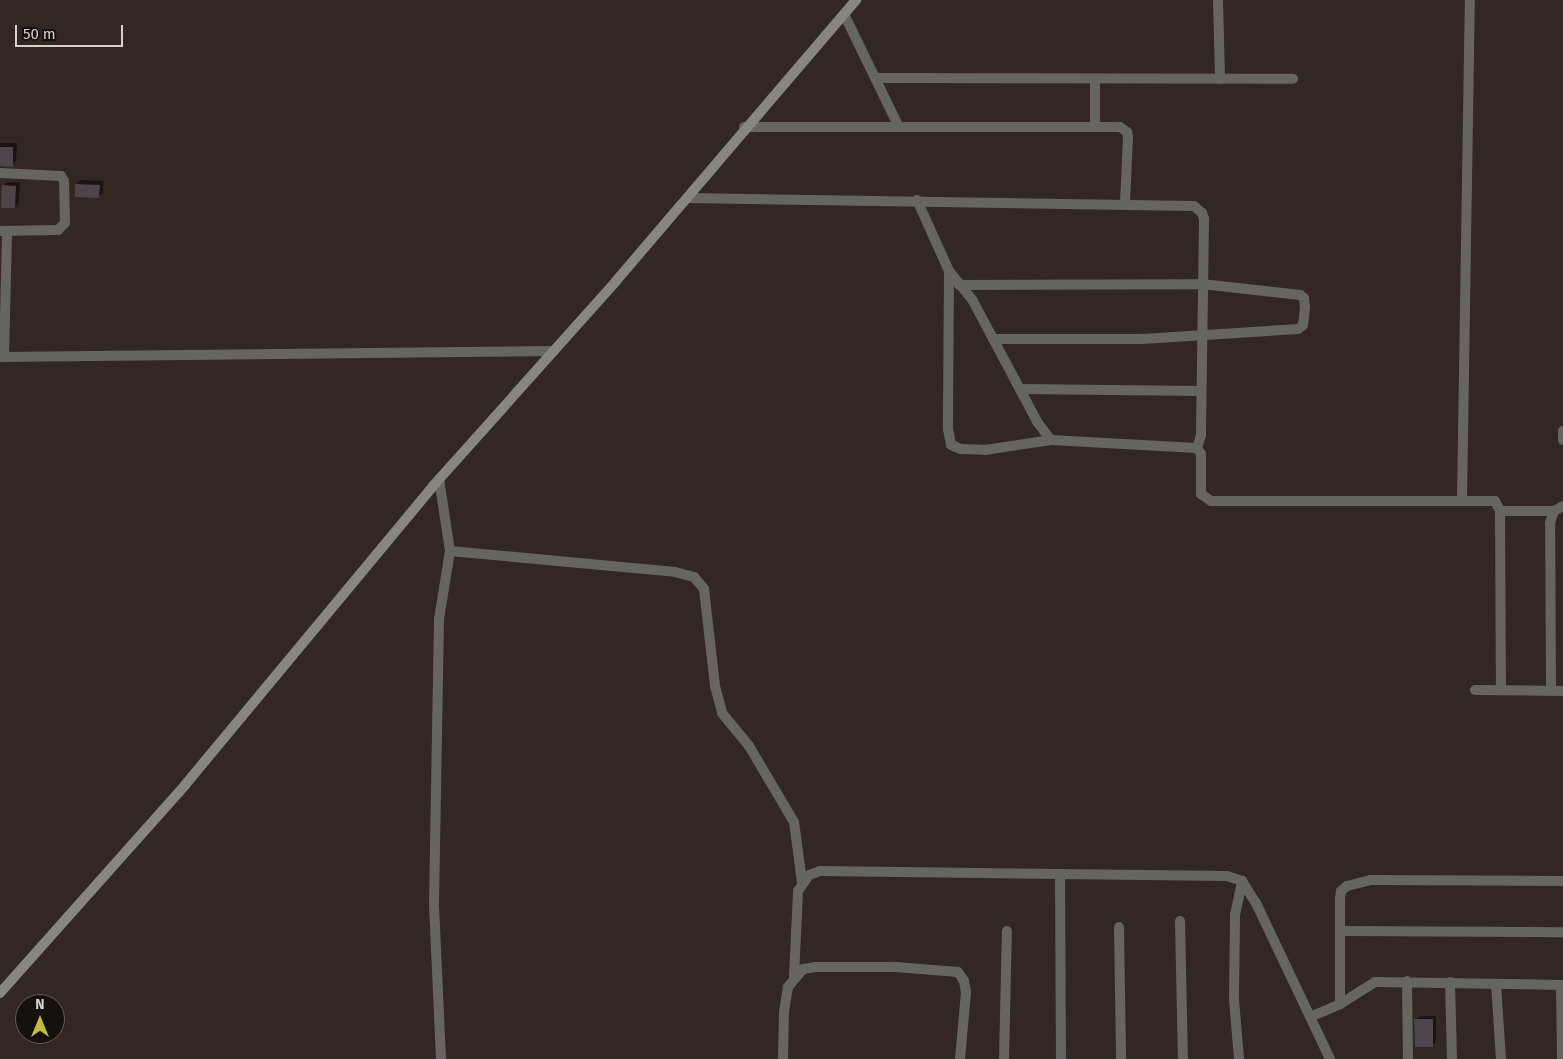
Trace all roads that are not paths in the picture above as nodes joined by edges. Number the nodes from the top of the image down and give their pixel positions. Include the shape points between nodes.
1 (856, 0) edge
2 (1218, 0) edge
3 (1470, 0) edge
4 (844, 14) junction
5 (877, 78) junction
6 (1095, 79) junction
7 (1220, 79) junction
8 (1293, 79) dead end
9 (898, 125) junction
10 (1094, 126) junction
11 (744, 127) junction
12 (0, 173) edge
13 (688, 198) junction
14 (917, 200) junction
15 (1124, 202) junction
16 (3, 231) edge
17 (949, 271) junction
18 (1202, 284) junction
19 (959, 285) junction
20 (1201, 334) junction
21 (993, 339) junction
22 (554, 351) junction
23 (2, 357) edge
24 (1020, 389) junction
25 (1201, 391) junction
26 (1563, 432) edge
27 (1051, 440) junction
28 (1563, 440) edge
29 (1197, 448) junction
30 (439, 479) junction
31 (1462, 499) junction
32 (1559, 508) edge
33 (1500, 511) junction
34 (450, 551) junction
35 (1475, 690) dead end
36 (1501, 690) junction
37 (1550, 690) junction
38 (1563, 691) edge
39 (1060, 875) junction
40 (1242, 881) junction
41 (1563, 881) edge
42 (802, 882) junction
43 (1180, 921) dead end
44 (1119, 927) dead end
45 (1007, 931) dead end
46 (1340, 931) junction
47 (1563, 932) edge
48 (794, 977) junction
49 (1407, 981) junction
50 (1450, 982) junction
51 (1496, 984) junction
52 (1562, 985) edge
53 (0, 994) edge
54 (1340, 1004) junction
55 (1310, 1017) junction
56 (441, 1059) edge
57 (783, 1059) edge
58 (960, 1059) edge
59 (1004, 1059) edge
60 (1061, 1059) edge
61 (1121, 1059) edge
62 (1184, 1059) edge
63 (1239, 1059) edge
64 (1330, 1059) edge
65 (1408, 1059) edge
66 (1452, 1059) edge
67 (1501, 1059) edge
68 (1562, 1059) edge

1 - 4 street
2 - 7 street
3 - 31 street
4 - 5 street
4 - 11 street
5 - 6 street
5 - 9 street
6 - 7 street
6 - 10 street
7 - 8 street
9 - 10 street
9 - 11 street
10 - 15 street via 1120,127 1127,132
11 - 13 street
12 - 16 street via 51,173 61,176 64,181 65,222 61,228
13 - 14 street
13 - 22 street
14 - 15 street
14 - 17 street
15 - 18 street via 1187,204 1199,209 1204,219
16 - 23 street
17 - 19 street
17 - 27 street via 948,429 951,445 961,450 985,450
18 - 19 street
18 - 20 street
18 - 20 street via 1300,295 1304,298 1305,307 1303,325 1298,329
19 - 21 street via 973,301
20 - 21 street via 1142,339
20 - 25 street
21 - 24 street
22 - 23 street
22 - 30 street
24 - 25 street
24 - 27 street
25 - 29 street via 1201,439
26 - 28 street
27 - 29 street
29 - 31 street via 1201,454 1201,491 1206,500
30 - 34 street
30 - 53 street via 185,785
31 - 33 street via 1490,499 1495,501
32 - 33 street
32 - 37 street via 1550,532
33 - 36 street
34 - 42 street via 675,572 694,578 704,589 715,686 722,713 749,746 794,822
34 - 56 street via 439,619 434,905
35 - 36 street
36 - 37 street
37 - 38 street
39 - 40 street via 1227,876
39 - 42 street via 833,869 809,875
39 - 60 street
40 - 55 street via 1256,903
40 - 63 street via 1235,915 1234,999
41 - 46 street via 1355,882 1341,891
42 - 48 street via 798,891
43 - 62 street
44 - 61 street
45 - 59 street
46 - 47 street
46 - 54 street
48 - 57 street via 784,1012
48 - 58 street via 802,969 814,967 896,967 958,972 966,992
49 - 50 street
49 - 54 street via 1375,982
49 - 65 street
50 - 51 street
50 - 66 street
51 - 52 street
51 - 67 street
52 - 68 street
54 - 55 street
55 - 64 street

